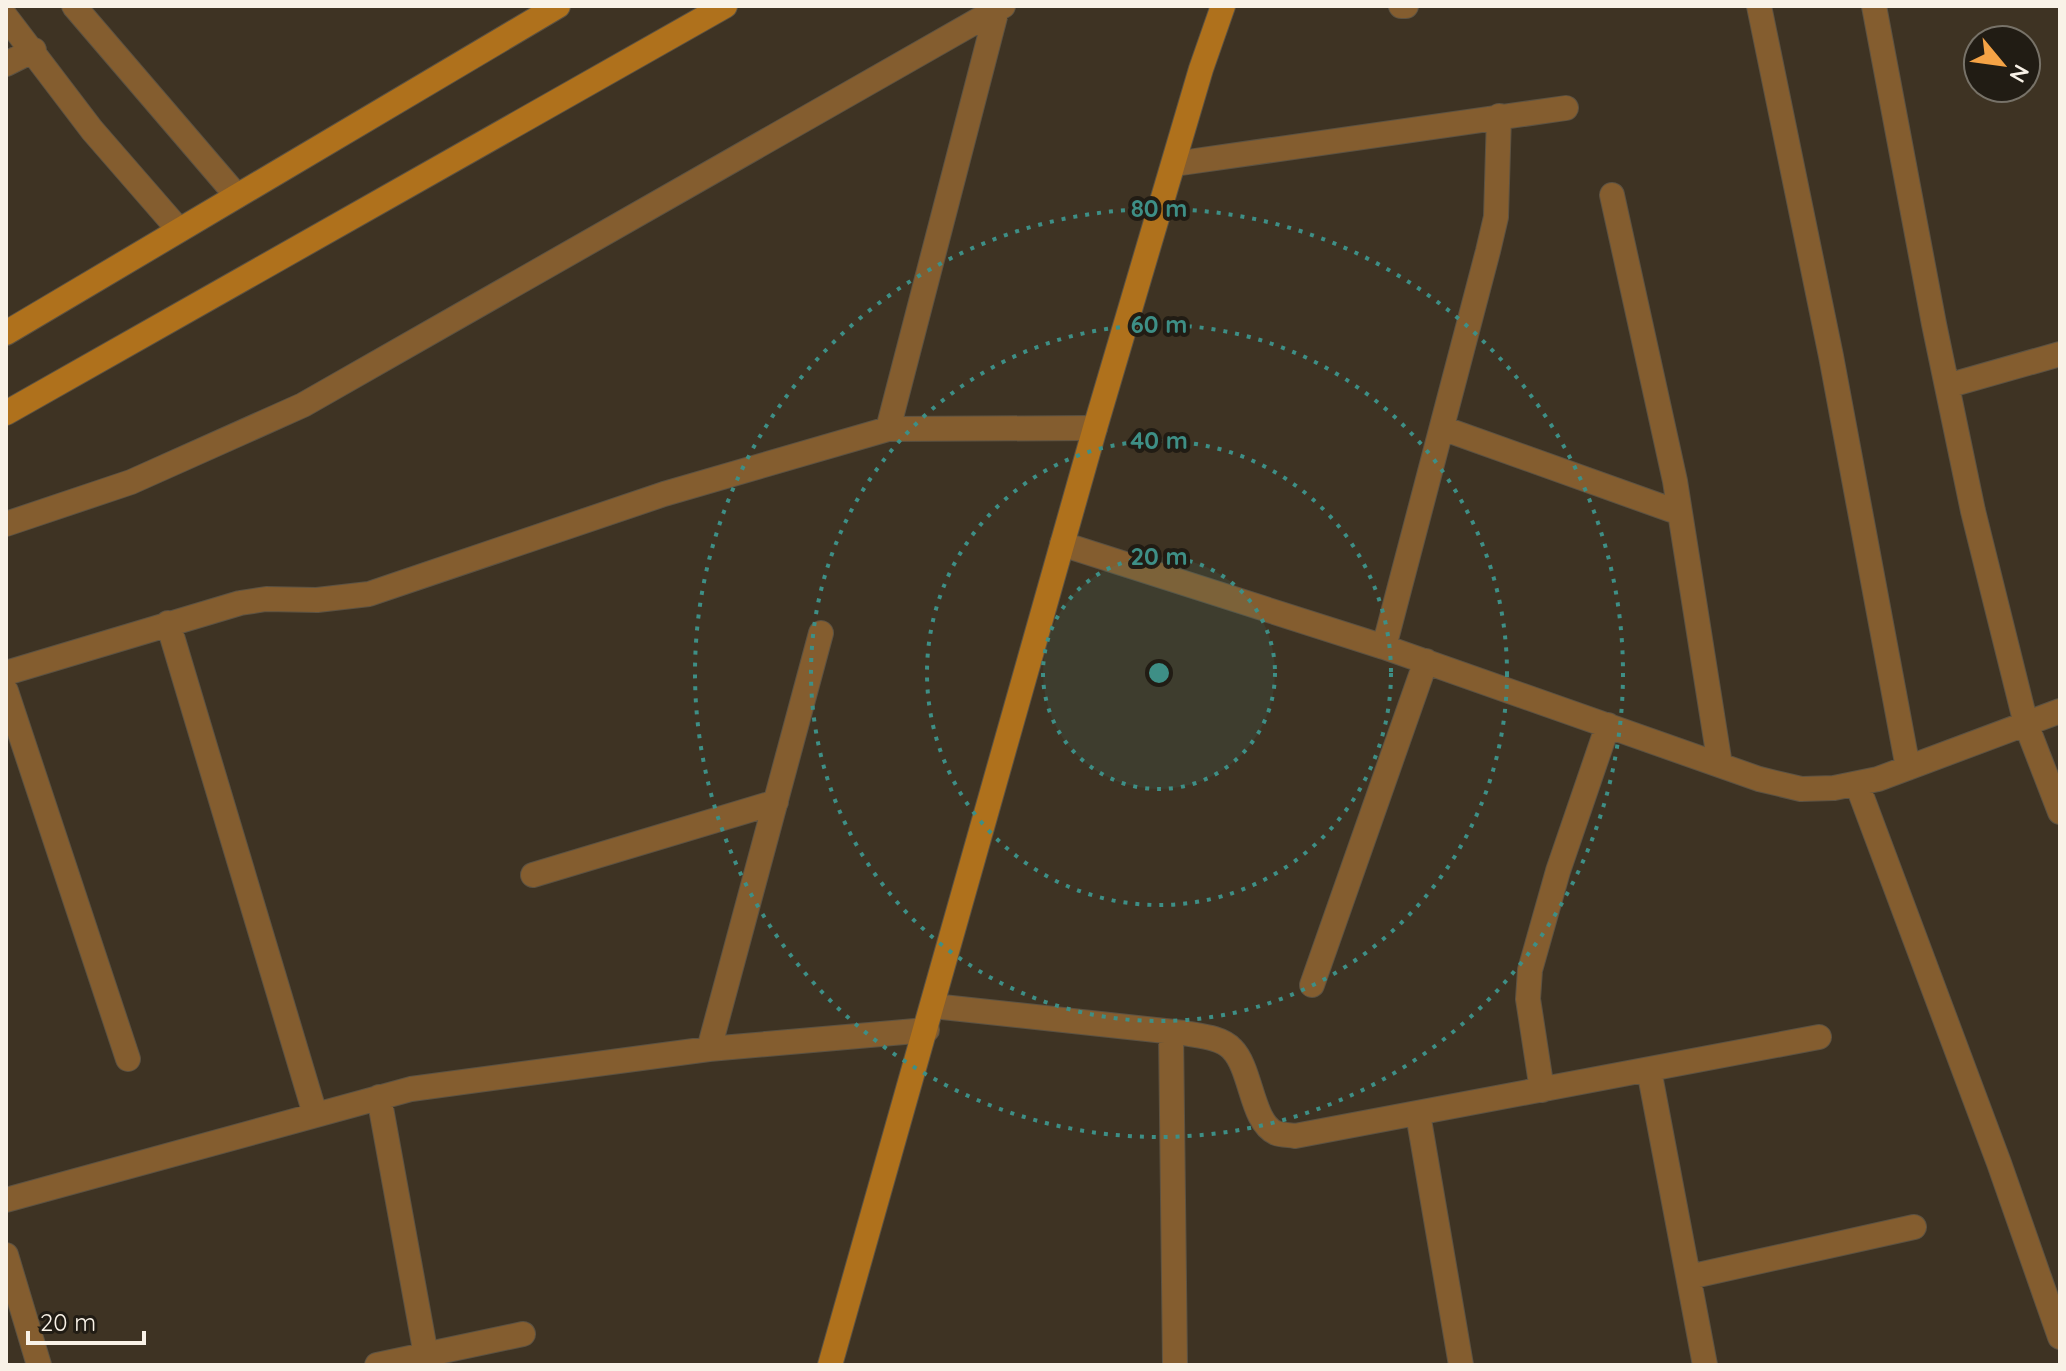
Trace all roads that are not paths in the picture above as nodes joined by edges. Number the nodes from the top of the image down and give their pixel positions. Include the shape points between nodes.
1 (74, 6) edge
2 (558, 6) edge
3 (725, 6) edge
4 (1223, 6) edge
5 (1759, 6) edge
6 (1874, 6) edge
7 (1000, 8) edge
8 (6, 17) edge
9 (34, 50) junction
10 (6, 64) edge
11 (1566, 108) dead end
12 (1499, 116) junction
13 (1174, 164) junction
14 (1612, 195) dead end
15 (237, 196) junction
16 (179, 230) junction
17 (6, 333) edge
18 (2060, 354) edge
19 (1947, 386) junction
20 (6, 413) edge
21 (1095, 428) junction
22 (1442, 428) junction
23 (888, 429) junction
24 (1680, 513) junction
25 (6, 524) edge
26 (1062, 544) junction
27 (168, 623) junction
28 (821, 633) dead end
29 (1384, 647) junction
30 (1426, 661) junction
31 (6, 673) edge
32 (6, 691) edge
33 (2060, 711) edge
34 (2026, 724) junction
35 (1608, 725) junction
36 (1720, 765) junction
37 (1908, 768) junction
38 (1857, 784) junction
39 (776, 802) junction
40 (2060, 812) edge
41 (533, 875) dead end
42 (1312, 985) dead end
43 (930, 1018) junction
44 (1171, 1032) junction
45 (1819, 1037) dead end
46 (709, 1049) junction
47 (128, 1059) dead end
48 (1649, 1070) junction
49 (1542, 1090) junction
50 (379, 1097) junction
51 (315, 1114) junction
52 (1418, 1114) junction
53 (6, 1200) edge
54 (1914, 1227) dead end
55 (6, 1255) edge
56 (1689, 1277) junction
57 (523, 1334) dead end
58 (2060, 1337) edge
59 (426, 1355) junction
60 (39, 1365) edge
61 (377, 1365) edge
62 (830, 1365) edge
63 (1175, 1365) edge
64 (1461, 1365) edge
65 (1705, 1365) edge

1 - 15 street
2 - 15 street
3 - 20 street
4 - 13 street
5 - 37 street
6 - 19 street
7 - 23 street
7 - 25 street via 303,405 131,482
8 - 9 street
9 - 10 street
9 - 16 street via 92,130
11 - 12 street
12 - 13 street
12 - 22 street via 1496,217
13 - 21 street
14 - 24 street
15 - 16 street
16 - 17 street
18 - 19 street
19 - 34 street
21 - 23 street
21 - 26 street
22 - 24 street
22 - 29 street
23 - 27 street via 664,494 369,594 253,601
24 - 36 street
26 - 29 street
26 - 43 street
27 - 31 street
27 - 51 street
28 - 39 street
29 - 30 street
30 - 35 street
30 - 42 street
32 - 47 street
33 - 34 street
34 - 37 street
34 - 40 street
35 - 36 street
35 - 49 street via 1530,970 1528,999
36 - 38 street via 1801,789
37 - 38 street
38 - 58 street
39 - 41 street
39 - 46 street
43 - 44 street
43 - 46 street
43 - 62 street
44 - 52 street via 1218,1040 1232,1048 1263,1122 1276,1133 1295,1136
44 - 63 street
45 - 48 street
46 - 50 street
48 - 49 street
48 - 56 street
49 - 52 street
50 - 51 street
50 - 59 street
51 - 53 street
52 - 64 street
54 - 56 street
55 - 60 street
56 - 65 street
57 - 59 street
59 - 61 street

